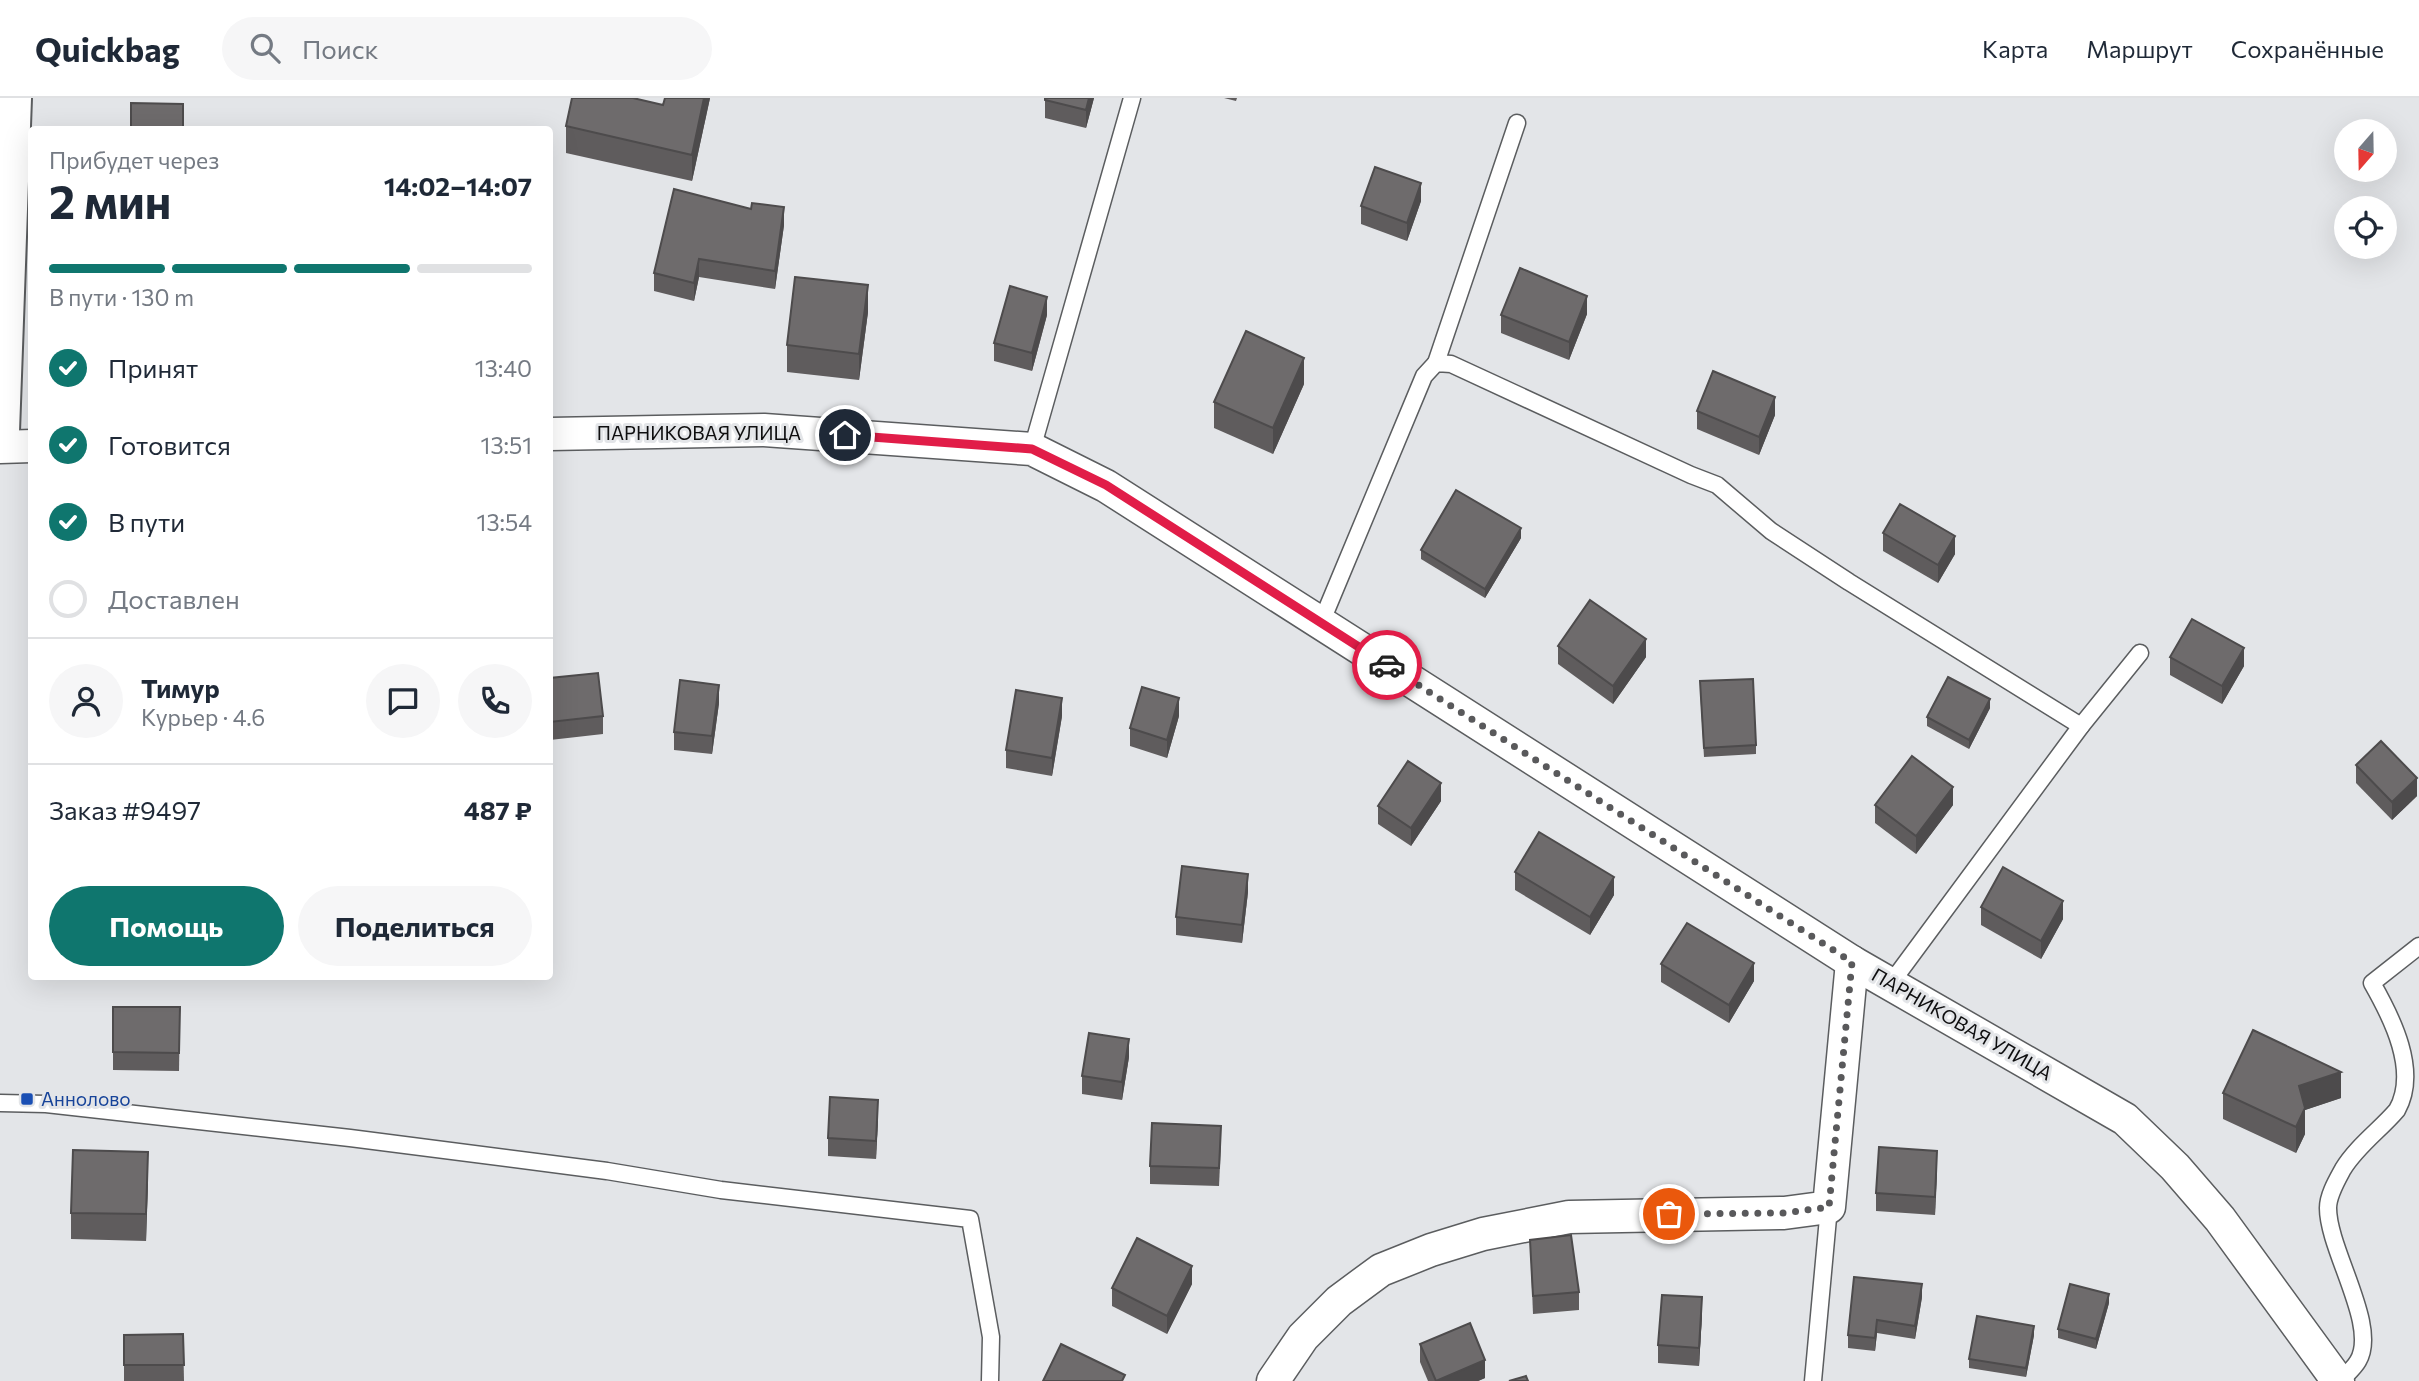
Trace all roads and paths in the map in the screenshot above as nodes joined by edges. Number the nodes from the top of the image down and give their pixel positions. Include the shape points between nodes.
1 (12, 98) edge
2 (1132, 98) edge
3 (1517, 123) dead end
4 (1436, 363) junction
5 (0, 431) edge
6 (553, 435) edge
7 (28, 446) edge
8 (0, 447) edge
9 (1032, 449) junction
10 (1321, 622) junction
11 (2140, 653) dead end
12 (2081, 726) junction
13 (2419, 946) edge
14 (1852, 962) junction
15 (1891, 983) junction
16 (0, 1103) edge
17 (1829, 1207) junction
18 (990, 1381) edge
19 (1273, 1381) edge
20 (1813, 1381) edge
21 (2339, 1381) edge

1 - 5 main road
2 - 9 lane
3 - 4 lane
4 - 10 lane via 1424,376
4 - 12 lane via 1451,364 1717,485 1772,531 1849,582
6 - 9 street, ПАРНИКОВАЯ УЛИЦА via 764,430
7 - 8 street
9 - 10 street, ПАРНИКОВАЯ УЛИЦА via 1106,485
10 - 14 street, ПАРНИКОВАЯ УЛИЦА
11 - 12 lane
12 - 15 lane
13 - 21 lane via 2372,983 2405,1047 2408,1089 2399,1108 2349,1159 2335,1182 2328,1207 2337,1252 2364,1330 2360,1360
14 - 15 street, ПАРНИКОВАЯ УЛИЦА
14 - 17 street
15 - 21 street, ПАРНИКОВАЯ УЛИЦА via 2125,1119 2220,1219
16 - 18 lane via 46,1104 350,1139 970,1219 991,1337
17 - 19 street via 1784,1213 1569,1217 1431,1250 1381,1270 1339,1301 1303,1337
17 - 20 lane

